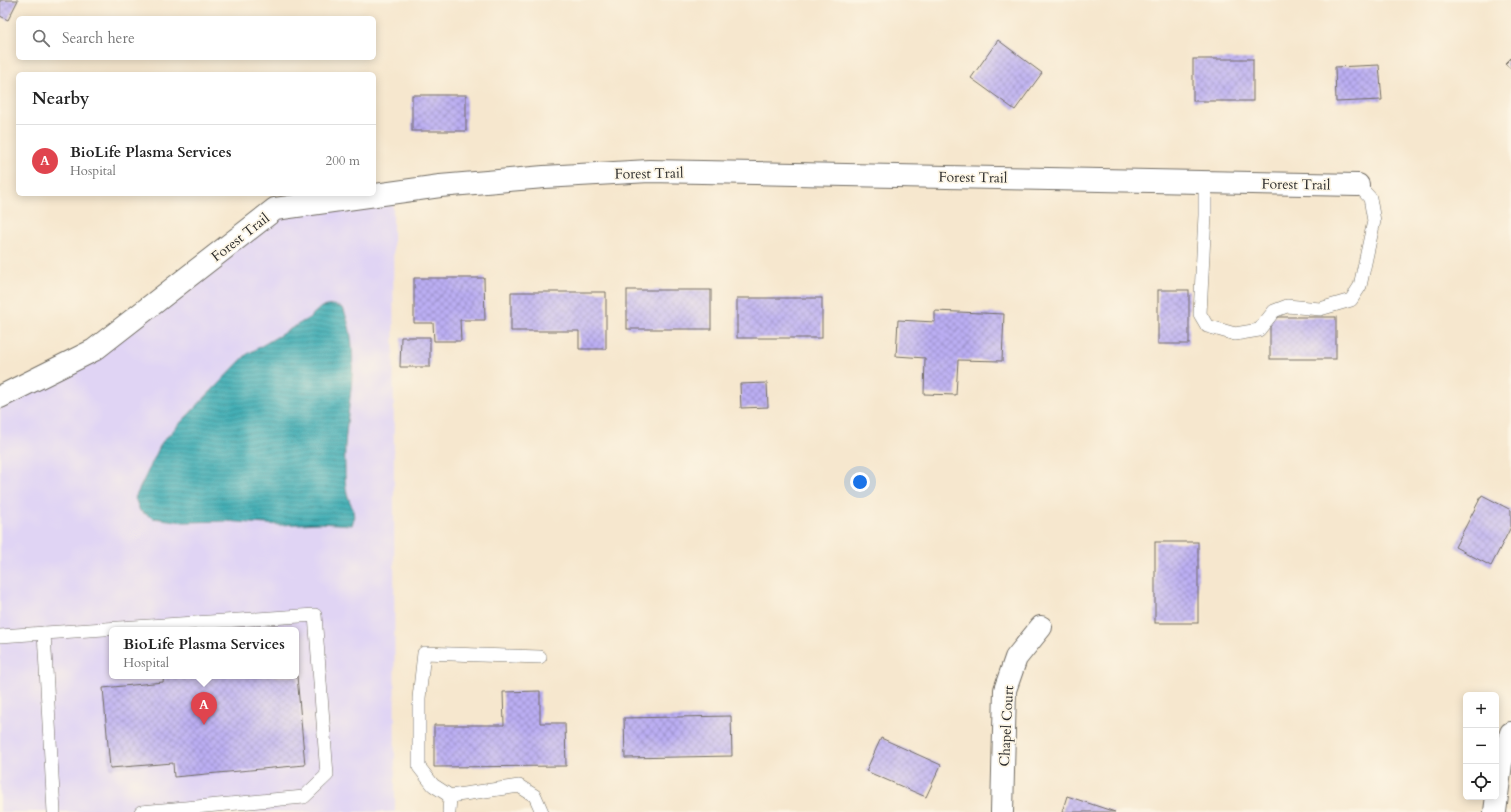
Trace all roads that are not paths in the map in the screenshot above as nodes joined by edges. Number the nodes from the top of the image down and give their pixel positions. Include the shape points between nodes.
1 (1205, 182) junction
2 (1358, 185) joint
3 (376, 195) edge
4 (369, 196) edge
5 (0, 397) edge
6 (134, 627) edge
7 (1041, 627) dead end
8 (109, 629) edge
9 (44, 633) junction
10 (0, 636) edge
11 (540, 657) dead end
12 (1511, 733) edge
13 (450, 796) junction
14 (54, 812) edge
15 (141, 812) edge
16 (449, 812) edge
17 (542, 812) edge
18 (1002, 812) edge
19 (1495, 812) edge

1 - 2 street, Forest Trail
1 - 2 lane via 1200,314 1207,326 1235,334 1259,330 1274,311 1287,306 1320,309 1351,300 1360,286 1374,221 1370,198
1 - 3 street, Forest Trail via 649,171 440,186
4 - 5 street, Forest Trail via 276,209 94,350
6 - 15 lane via 315,615 327,775 304,797
7 - 18 street, Chapel Court via 1016,658 1005,690
8 - 9 lane
9 - 10 lane
9 - 14 lane
11 - 13 lane via 424,653 419,698 419,767 434,785
12 - 19 street via 1501,763
13 - 16 lane
13 - 17 lane via 519,786 535,796

